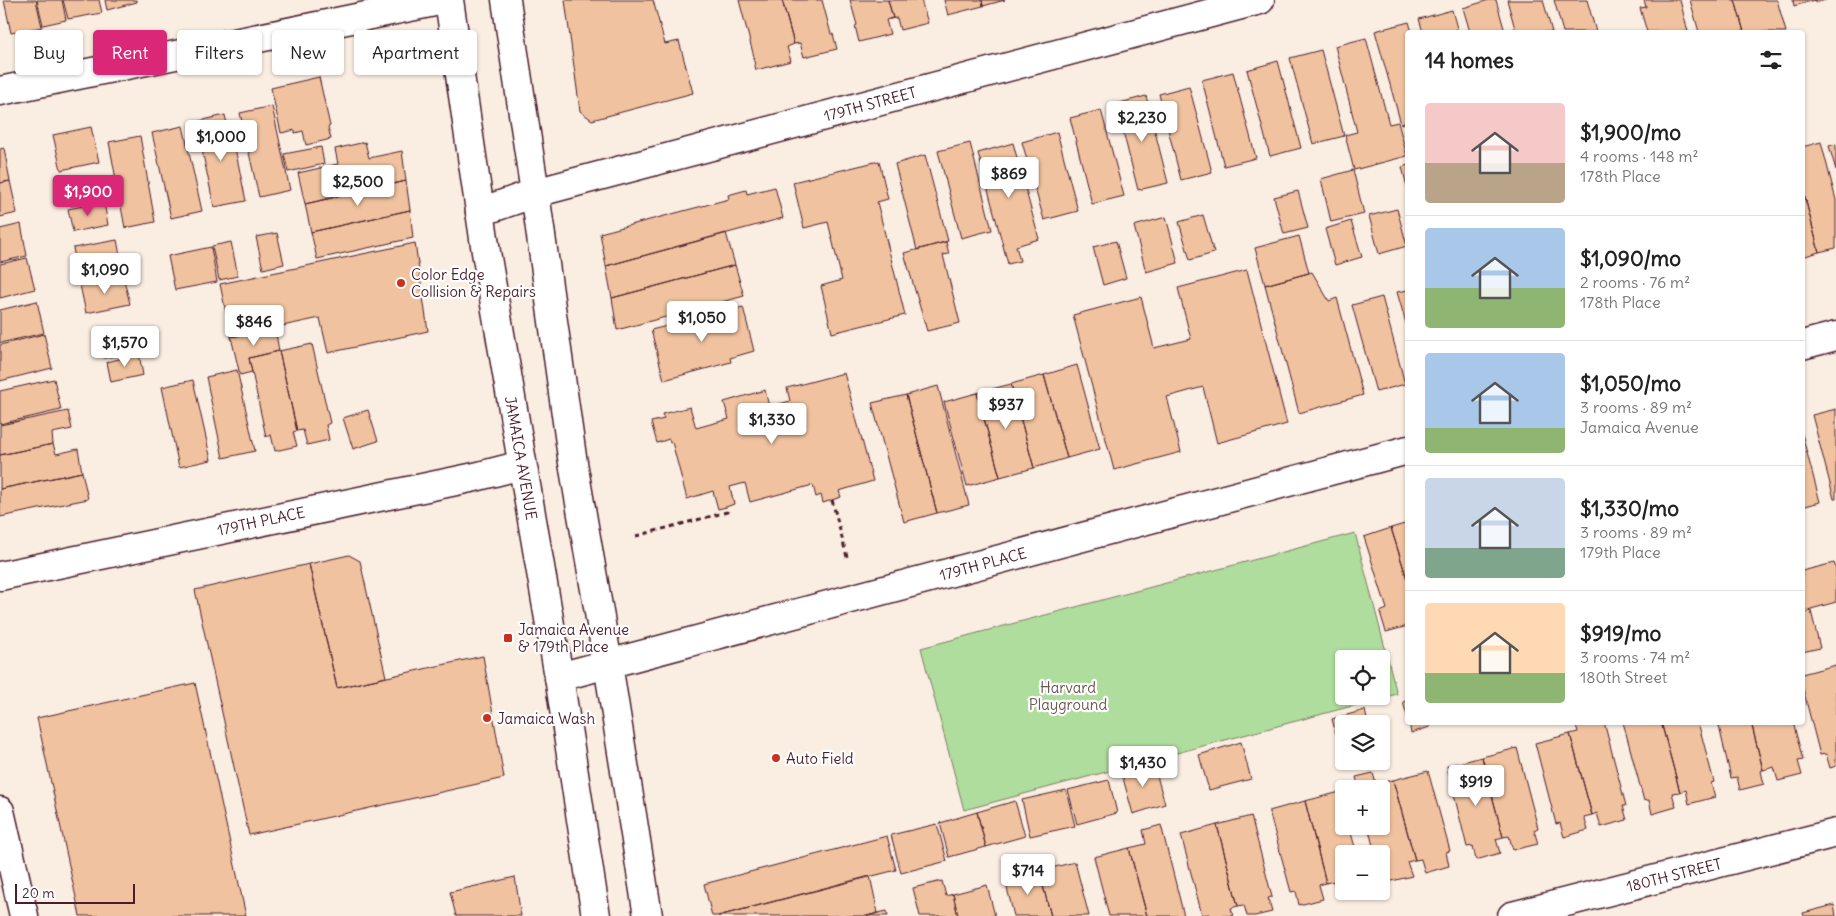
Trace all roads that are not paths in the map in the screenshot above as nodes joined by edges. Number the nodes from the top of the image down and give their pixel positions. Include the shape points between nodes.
1 (444, 0) edge
2 (449, 0) edge
3 (506, 0) edge
4 (1260, 0) edge
5 (0, 91) edge
6 (535, 193) junction
7 (480, 212) junction
8 (1836, 336) edge
9 (1805, 344) edge
10 (1405, 451) edge
11 (522, 465) junction
12 (0, 576) edge
13 (608, 664) junction
14 (559, 677) junction
15 (0, 811) edge
16 (1836, 833) edge
17 (24, 916) edge
18 (596, 916) edge
19 (648, 916) edge
20 (1512, 916) edge

1 - 5 street
2 - 7 street, JAMAICA AVENUE
3 - 6 street
4 - 6 street, 179TH STREET
6 - 7 street, 179TH STREET
6 - 13 street via 572,457
7 - 11 street, JAMAICA AVENUE
8 - 9 street
10 - 13 street, 179TH PLACE
11 - 12 street, 179TH PLACE
11 - 14 street, JAMAICA AVENUE
13 - 14 street, 179TH PLACE
13 - 19 street
14 - 18 street, JAMAICA AVENUE
15 - 17 street
16 - 20 street, 180TH STREET

